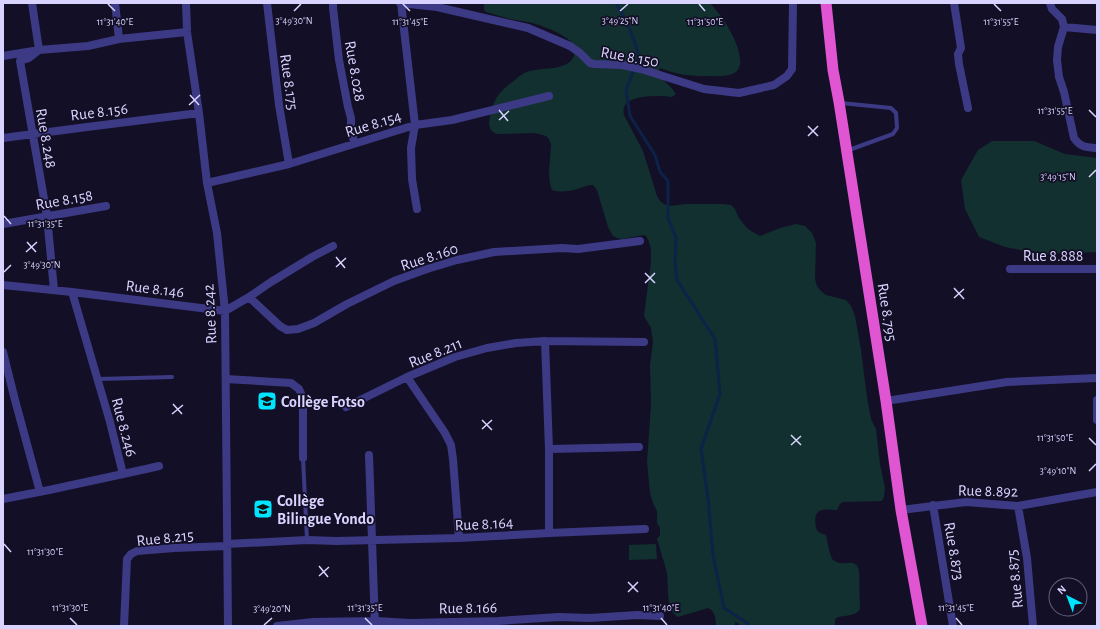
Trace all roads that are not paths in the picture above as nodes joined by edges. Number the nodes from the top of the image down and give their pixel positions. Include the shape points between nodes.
1 (32, 3) edge
2 (115, 3) edge
3 (186, 3) edge
4 (267, 3) edge
5 (334, 3) edge
6 (400, 3) edge
7 (793, 3) edge
8 (826, 3) edge
9 (954, 3) edge
10 (1050, 3) edge
11 (1064, 26) junction
12 (1097, 30) edge
13 (187, 32) junction
14 (119, 39) junction
15 (38, 50) junction
16 (3, 56) edge
17 (549, 96) dead end
18 (839, 102) junction
19 (968, 108) dead end
20 (199, 113) junction
21 (414, 125) junction
22 (32, 134) junction
23 (3, 138) edge
24 (354, 143) junction
25 (1097, 148) edge
26 (846, 151) junction
27 (289, 164) junction
28 (207, 183) junction
29 (106, 206) dead end
30 (417, 209) dead end
31 (47, 216) junction
32 (3, 224) edge
33 (640, 241) dead end
34 (333, 246) dead end
35 (1010, 269) dead end
36 (1097, 269) edge
37 (3, 285) edge
38 (54, 290) junction
39 (72, 292) junction
40 (249, 297) junction
41 (225, 311) junction
42 (545, 341) junction
43 (644, 342) dead end
44 (3, 352) edge
45 (407, 376) junction
46 (172, 377) dead end
47 (1097, 378) edge
48 (97, 379) junction
49 (226, 379) junction
50 (1097, 400) edge
51 (886, 401) junction
52 (346, 407) dead end
53 (1097, 420) edge
54 (639, 447) dead end
55 (549, 449) junction
56 (369, 455) dead end
57 (303, 458) joint
58 (159, 466) dead end
59 (123, 474) junction
60 (40, 492) junction
61 (1097, 492) edge
62 (3, 499) edge
63 (933, 506) junction
64 (1018, 506) junction
65 (901, 510) junction
66 (645, 529) dead end
67 (549, 533) junction
68 (458, 538) junction
69 (307, 540) junction
70 (372, 540) junction
71 (227, 545) junction
72 (660, 616) dead end
73 (376, 624) edge
74 (124, 626) edge
75 (228, 626) edge
76 (277, 626) edge
77 (922, 626) edge
78 (953, 626) edge
79 (1033, 626) edge

1 - 15 street
2 - 14 street
3 - 13 street, Rue 8.242
4 - 27 street, Rue 8.175
5 - 24 street, Rue 8.028 via 339,60
6 - 7 street, Rue 8.150 via 437,7 528,28 570,46 590,63 622,65 704,89 739,93 774,85 792,70
6 - 21 street
8 - 18 highway, Rue 8.795
9 - 19 street via 961,48 958,54 959,64
10 - 11 street
11 - 12 street
11 - 25 street via 1057,60 1074,138 1083,147
13 - 14 street
13 - 20 street, Rue 8.242
14 - 15 street via 88,46
15 - 16 street
15 - 22 street, Rue 8.248 via 29,58 20,61
17 - 21 street, Rue 8.154 via 452,120
18 - 26 highway, Rue 8.795
18 - 26 lane via 891,108 896,113 897,128 893,134
20 - 22 street, Rue 8.156
20 - 28 street, Rue 8.242
21 - 24 street, Rue 8.154
21 - 30 street via 411,148 412,180
22 - 23 street, Rue 8.156
22 - 31 street, Rue 8.248
24 - 27 street, Rue 8.154
26 - 51 highway, Rue 8.795
27 - 28 street, Rue 8.154
28 - 41 street, Rue 8.242 via 217,233
29 - 31 street, Rue 8.158
31 - 32 street, Rue 8.158
31 - 38 street, Rue 8.248
33 - 40 street, Rue 8.160 via 578,249 494,252 457,260 394,281 298,329 287,330 280,326
34 - 40 street
35 - 36 street, Rue 8.888
37 - 38 street, Rue 8.146
38 - 39 street, Rue 8.146
39 - 41 street, Rue 8.146
39 - 48 street, Rue 8.246
40 - 41 street
41 - 49 street, Rue 8.242
42 - 43 street, Rue 8.211
42 - 45 street, Rue 8.211 via 487,348 455,357
42 - 55 street
44 - 60 street
45 - 52 street
45 - 68 street, Rue 8.211 via 445,433 450,445
46 - 48 lane
47 - 51 street via 1007,382
48 - 59 street, Rue 8.246
49 - 57 street via 291,382 299,389 303,398
49 - 71 street, Rue 8.242
50 - 53 street
51 - 65 highway, Rue 8.795
54 - 55 street
55 - 67 street
56 - 70 street
57 - 69 lane
58 - 59 street
59 - 60 street, Rue 8.246
60 - 62 street, Rue 8.246
61 - 64 street, Rue 8.892
63 - 64 street, Rue 8.892 via 966,502
63 - 65 street, Rue 8.892
63 - 78 street, Rue 8.873
64 - 79 street, Rue 8.875 via 1027,558
65 - 77 highway, Rue 8.795
66 - 67 street, Rue 8.164
67 - 68 street, Rue 8.164
68 - 70 street, Rue 8.164
69 - 70 street, Rue 8.164
69 - 71 street, Rue 8.164
70 - 73 street
71 - 74 street, Rue 8.215 via 137,551 131,554 127,559
71 - 75 street, Rue 8.242
72 - 73 street, Rue 8.166 via 553,617
73 - 76 street, Rue 8.166 via 313,622

